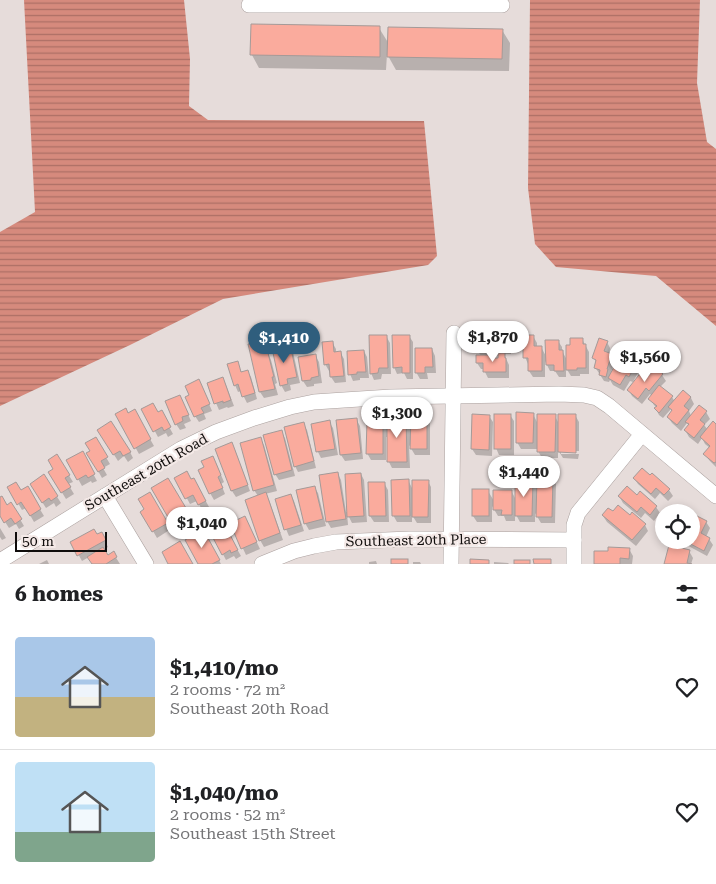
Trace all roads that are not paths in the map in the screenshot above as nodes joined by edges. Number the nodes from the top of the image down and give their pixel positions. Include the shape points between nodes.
1 (301, 2) edge
2 (452, 3) edge
3 (249, 4) dead end
4 (502, 5) dead end
5 (454, 333) dead end
6 (453, 396) junction
7 (642, 434) junction
8 (105, 496) junction
9 (716, 496) edge
10 (451, 539) junction
11 (574, 540) junction
12 (0, 561) edge
13 (146, 564) edge
14 (262, 564) edge
15 (451, 564) edge
16 (574, 564) edge

1 - 2 street
1 - 3 street
2 - 4 street
5 - 6 street
6 - 7 street, Southeast 20th Road via 584,395 609,406
6 - 8 street, Southeast 20th Road via 391,396 314,402 272,412 216,432 181,449
6 - 10 street
7 - 9 street, Southeast 20th Road
7 - 11 street via 578,513
8 - 12 street, Southeast 20th Road
8 - 13 street
10 - 11 street, Southeast 20th Place
10 - 14 street, Southeast 20th Place via 336,542
10 - 15 street
11 - 16 street

